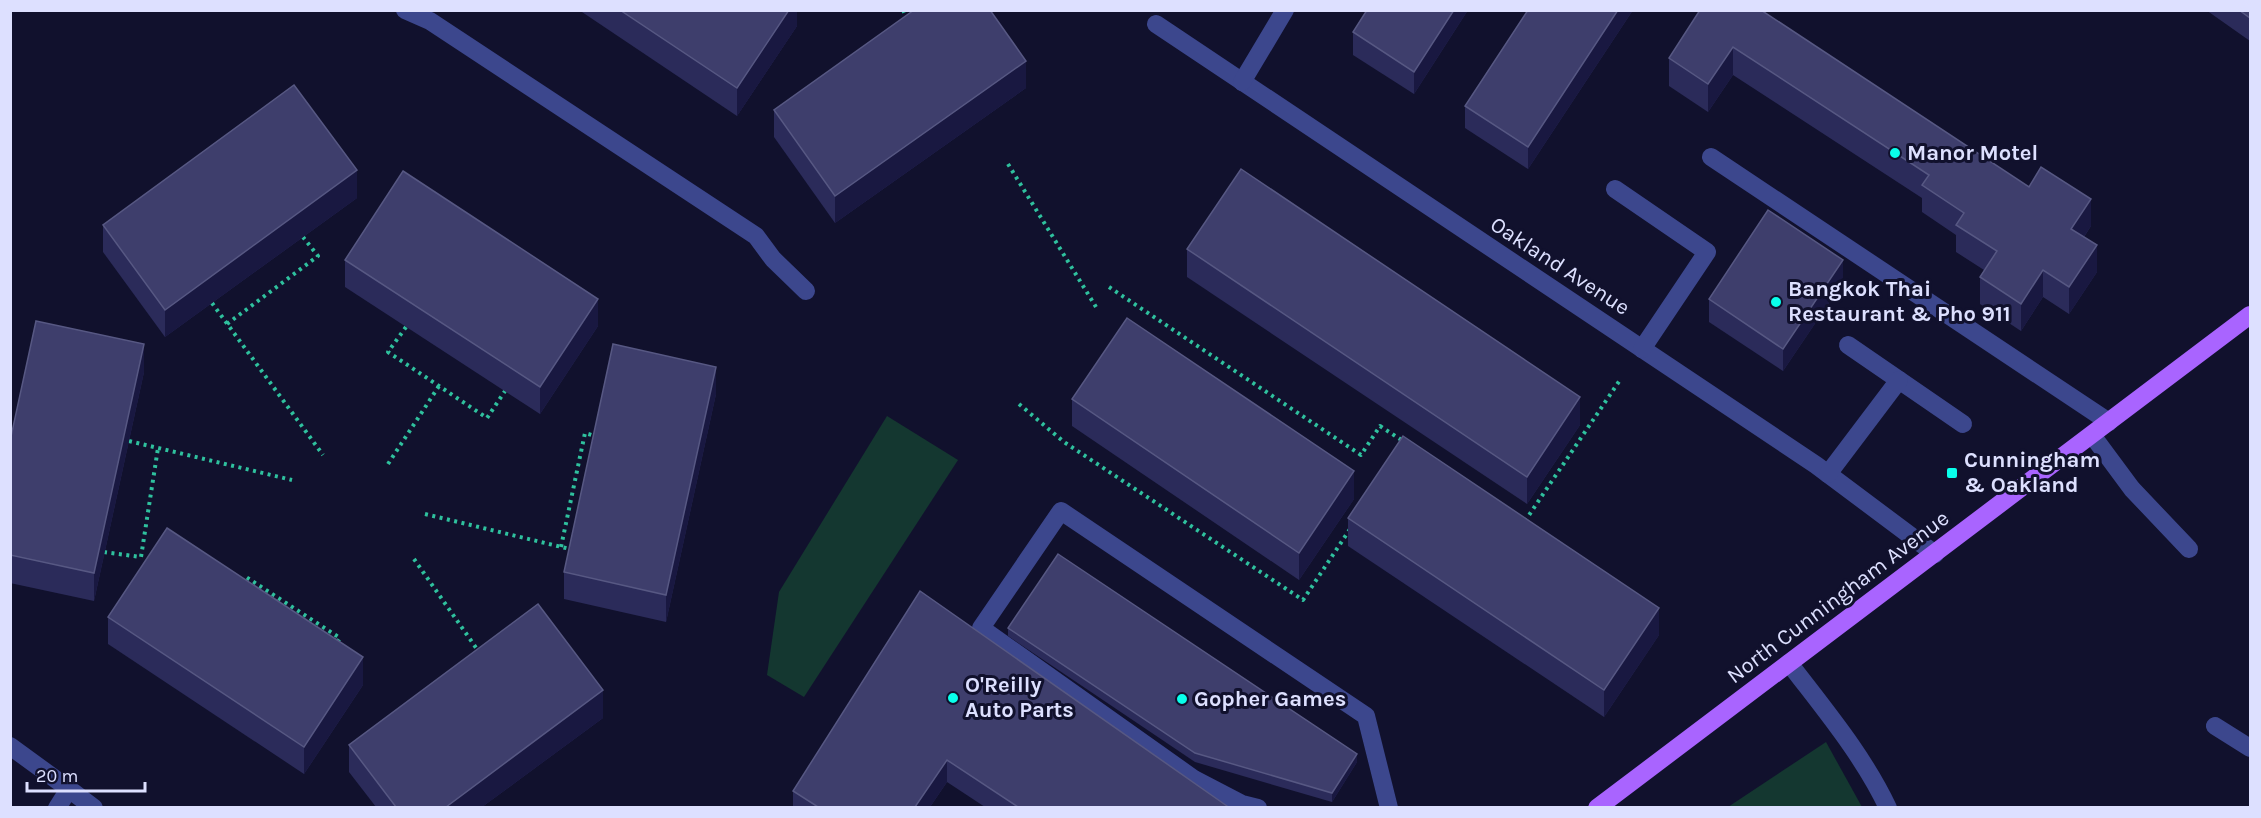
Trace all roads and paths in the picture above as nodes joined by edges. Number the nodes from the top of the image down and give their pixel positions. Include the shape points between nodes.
1 (405, 10) edge
2 (903, 10) edge
3 (1285, 10) edge
4 (1156, 24) dead end
5 (912, 28) edge
6 (1242, 82) junction
7 (1711, 157) dead end
8 (1008, 164) dead end
9 (1615, 189) dead end
10 (303, 237) edge
11 (1109, 287) dead end
12 (806, 291) dead end
13 (212, 303) edge
14 (1096, 307) dead end
15 (2250, 315) edge
16 (227, 324) junction
17 (406, 327) edge
18 (1848, 345) dead end
19 (1642, 349) junction
20 (1620, 380) dead end
21 (1899, 380) junction
22 (439, 386) junction
23 (505, 391) edge
24 (1019, 404) dead end
25 (2109, 422) junction
26 (1963, 424) dead end
27 (2092, 435) junction
28 (599, 437) edge
29 (129, 441) edge
30 (1409, 445) edge
31 (158, 448) junction
32 (323, 455) dead end
33 (388, 464) dead end
34 (1828, 474) junction
35 (292, 480) dead end
36 (425, 514) dead end
37 (1356, 520) edge
38 (1530, 528) edge
39 (561, 547) junction
40 (2189, 549) dead end
41 (574, 550) edge
42 (105, 552) edge
43 (1935, 554) junction
44 (414, 559) dead end
45 (236, 591) edge
46 (331, 653) edge
47 (483, 656) edge
48 (1789, 663) junction
49 (2215, 726) dead end
50 (10, 746) edge
51 (2250, 748) edge
52 (69, 789) junction
53 (57, 807) edge
54 (93, 807) edge
55 (1258, 807) edge
56 (1389, 807) edge
57 (1597, 807) edge
58 (1888, 807) edge

1 - 12 street via 430,21 756,236 772,259
2 - 5 path
3 - 6 street
4 - 6 street, Oakland Avenue
6 - 19 street, Oakland Avenue
7 - 25 street
8 - 14 path
9 - 19 street via 1707,252
10 - 16 path via 318,256
11 - 30 path via 1360,455 1380,426
13 - 16 path
15 - 25 main road, North Cunningham Avenue
16 - 32 path
17 - 22 path via 388,352
18 - 21 street
19 - 34 street, Oakland Avenue
20 - 38 path via 1523,523
21 - 26 street
21 - 34 street
22 - 23 path via 487,418
22 - 33 path
24 - 37 path via 1064,442 1303,600
25 - 27 main road, North Cunningham Avenue
27 - 40 street via 2132,489
27 - 43 main road, North Cunningham Avenue
28 - 39 path via 585,433
29 - 31 path
31 - 35 path
31 - 42 path via 141,557
34 - 43 street, Oakland Avenue
36 - 39 path
39 - 41 path
43 - 48 main road, North Cunningham Avenue
44 - 47 path
45 - 46 path via 246,577 340,638
48 - 57 main road, North Cunningham Avenue
48 - 58 street via 1844,736
49 - 51 street
50 - 52 street
52 - 53 street
52 - 54 street
55 - 56 street via 1242,804 1194,779 981,628 1061,511 1366,716

